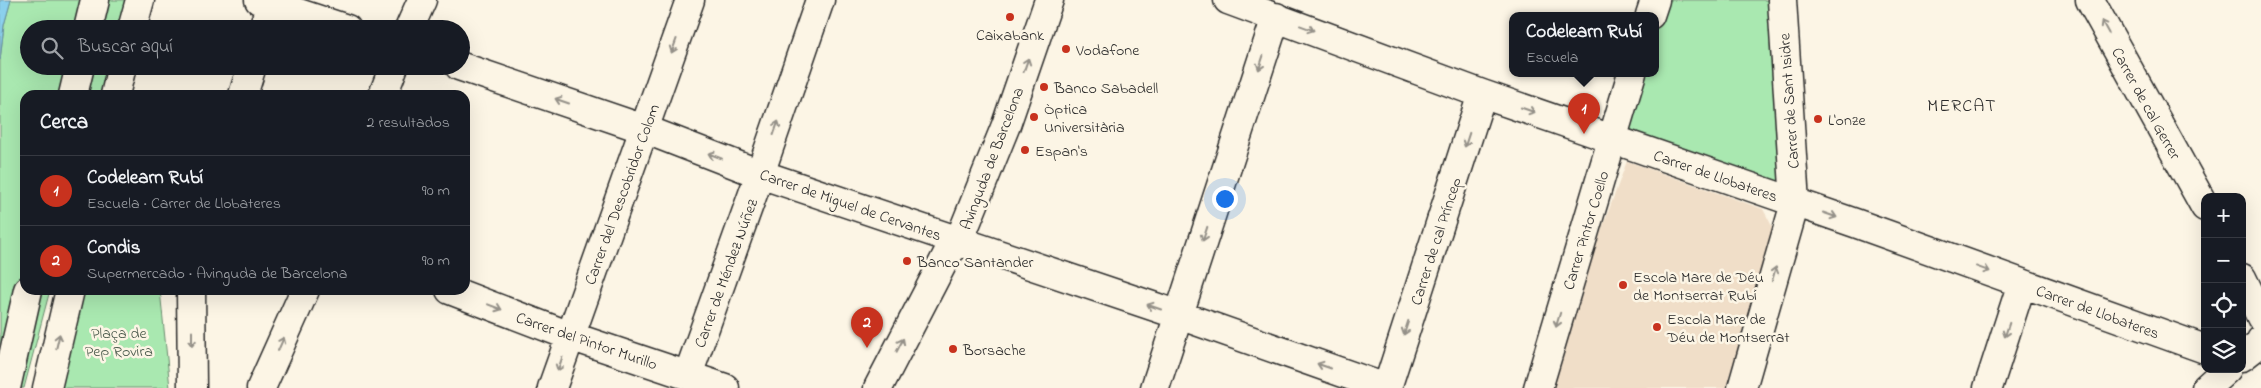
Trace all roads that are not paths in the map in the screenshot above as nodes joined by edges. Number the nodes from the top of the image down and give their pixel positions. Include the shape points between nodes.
1 (95, 0) edge
2 (140, 0) edge
3 (422, 0) edge
4 (690, 0) edge
5 (820, 0) edge
6 (1048, 0) edge
7 (1228, 0) edge
8 (1655, 0) edge
9 (1782, 0) edge
10 (2090, 0) edge
11 (266, 8) edge
12 (1651, 12) edge
13 (1276, 16) junction
14 (90, 20) edge
15 (134, 20) edge
16 (312, 20) edge
17 (413, 20) edge
18 (470, 70) edge
19 (78, 75) edge
20 (120, 75) edge
21 (249, 75) edge
22 (391, 75) edge
23 (1631, 77) edge
24 (74, 90) edge
25 (116, 90) edge
26 (245, 90) edge
27 (385, 90) edge
28 (1482, 94) junction
29 (644, 129) junction
30 (1612, 139) junction
31 (760, 174) junction
32 (2201, 200) edge
33 (1795, 203) junction
34 (959, 241) junction
35 (2022, 283) junction
36 (2244, 283) edge
37 (27, 295) edge
38 (69, 295) edge
39 (191, 295) edge
40 (303, 295) edge
41 (463, 295) edge
42 (1179, 315) junction
43 (2261, 317) edge
44 (570, 336) junction
45 (2261, 340) edge
46 (2201, 348) edge
47 (2246, 354) edge
48 (2246, 363) edge
49 (2261, 369) edge
50 (2223, 373) edge
51 (688, 375) junction
52 (6, 388) edge
53 (47, 388) edge
54 (192, 388) edge
55 (261, 388) edge
56 (552, 388) edge
57 (724, 388) edge
58 (878, 388) edge
59 (1156, 388) edge
60 (1387, 388) edge
61 (1538, 388) edge
62 (1742, 388) edge
63 (1988, 388) edge
64 (2206, 388) edge

1 - 14 street
2 - 15 street
3 - 17 street
4 -> 29 street, Carrer del Descobridor Colom
31 -> 5 street, Carrer de Méndez Núñez
34 -> 6 street, Avinguda de Barcelona via 1006,125
7 - 13 street, Carrer de Llobateres
8 - 12 street
9 - 33 street, Carrer de Sant Isidre
32 -> 10 street, Carrer de cal Gerrer
11 - 16 street
13 -> 28 street, Carrer de Llobateres
13 -> 42 street
29 -> 18 street, Carrer de Miguel de Cervantes
19 - 24 street
20 - 25 street
21 - 26 street
22 - 27 street
23 - 30 street, Carrer Pintor Coello
28 -> 30 street, Carrer de Llobateres
28 -> 60 street, Carrer de cal Príncep
31 -> 29 street, Carrer de Miguel de Cervantes
29 - 44 street, Carrer del Descobridor Colom
30 - 33 street, Carrer de Llobateres
30 -> 61 street, Carrer Pintor Coello
31 - 34 street, Carrer de Miguel de Cervantes
31 - 51 street, Carrer de Méndez Núñez
33 -> 35 street, Carrer de Llobateres
62 -> 33 street, Carrer de Sant Isidre
42 -> 34 street, Carrer de Miguel de Cervantes
58 -> 34 street, Avinguda de Barcelona via 948,253
35 - 46 street, Carrer de Llobateres
35 -> 63 street
36 - 43 street
37 - 52 street
53 -> 38 street
39 -> 54 street
55 -> 40 street
41 -> 44 street, Carrer del Pintor Murillo
42 - 59 street
60 -> 42 street, Carrer de Miguel de Cervantes
44 - 51 street, Carrer del Pintor Murillo
44 -> 56 street, Carrer del Descobridor Colom
45 - 47 street
48 - 49 street
50 - 64 street
51 - 57 street, Carrer del Pintor Murillo

